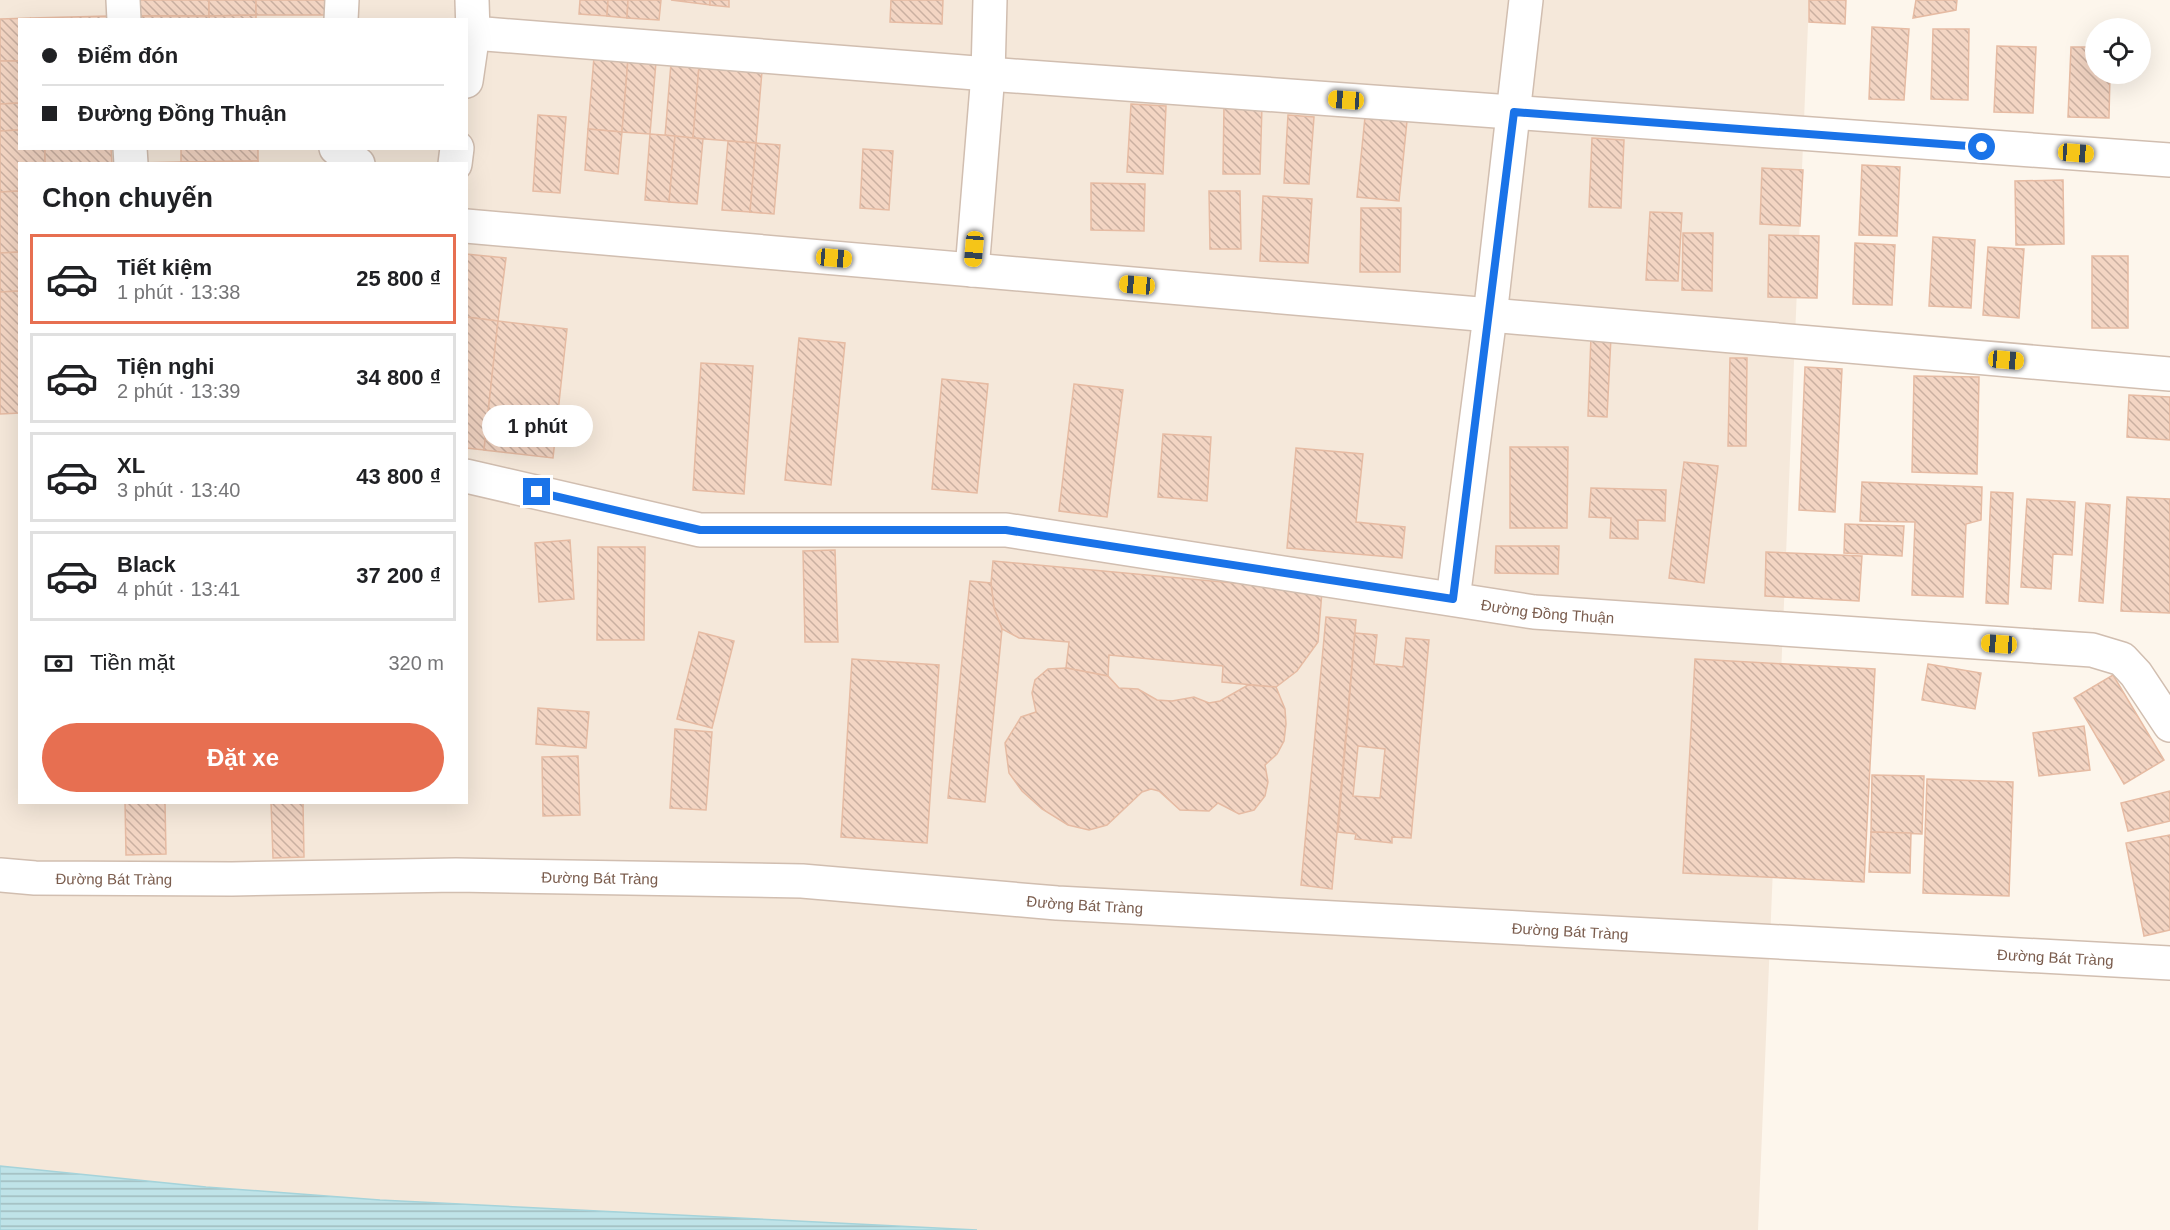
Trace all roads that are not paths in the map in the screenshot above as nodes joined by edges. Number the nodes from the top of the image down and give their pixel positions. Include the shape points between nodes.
1 (123, 0) edge
2 (342, 0) edge
3 (472, 0) edge
4 (990, 0) edge
5 (1526, 0) edge
6 (124, 18) edge
7 (341, 18) edge
8 (473, 33) junction
9 (468, 67) edge
10 (988, 74) junction
11 (1514, 112) junction
12 (339, 150) edge
13 (2170, 160) edge
14 (355, 162) edge
15 (468, 226) edge
16 (972, 270) junction
17 (1490, 316) junction
18 (2170, 374) edge
19 (468, 476) edge
20 (1453, 599) junction
21 (2170, 725) edge
22 (0, 875) edge
23 (2170, 963) edge

1 - 6 street
2 - 7 street
3 - 8 street
4 - 10 street
5 - 11 street
8 - 9 street
8 - 10 street
10 - 11 street
10 - 16 street
11 - 13 street
11 - 17 street
12 - 14 street
15 - 16 street
16 - 17 street
17 - 18 street
17 - 20 street
19 - 20 street, Đường Đồng Thuận via 700,530 1006,530
20 - 21 street, Đường Đồng Thuận via 1534,612 2092,650 2122,659
22 - 23 street, Đường Bát Tràng via 232,879 456,875 802,881 1058,903

